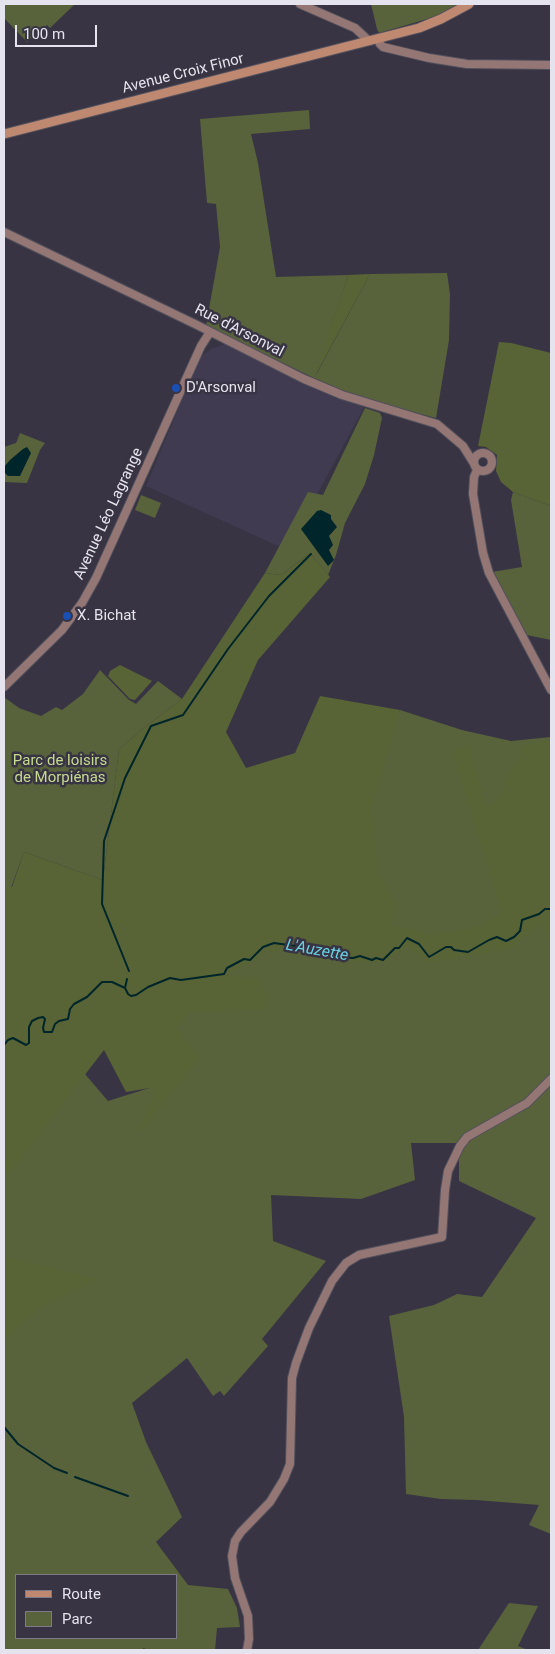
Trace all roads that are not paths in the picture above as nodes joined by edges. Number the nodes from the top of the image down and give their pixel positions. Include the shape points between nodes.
1 (300, 4) edge
2 (469, 4) edge
3 (373, 40) junction
4 (551, 65) edge
5 (4, 134) edge
6 (4, 232) edge
7 (210, 332) junction
8 (463, 446) junction
9 (481, 453) junction
10 (475, 466) junction
11 (4, 687) edge
12 (551, 690) edge
13 (551, 1079) edge
14 (247, 1650) edge

1 - 3 street via 355,28
2 - 3 main road, Avenue Croix Finor via 419,28
3 - 4 street via 388,48 467,64
3 - 5 main road, Avenue Croix Finor
6 - 7 street, Rue d'Arsonval
7 - 8 street, Rue d'Arsonval via 342,395 437,424
7 - 11 street, Avenue Léo Lagrange via 91,588 62,630
8 - 9 street, Rue d'Arsonval
8 - 10 street, Rue d'Arsonval
9 - 10 street via 476,455
9 - 10 street via 489,456 490,468 485,471
10 - 12 street via 473,494 489,573
13 - 14 street via 527,1103 467,1137 460,1146 448,1171 442,1237 359,1255 346,1263 332,1281 309,1328 292,1378 290,1464 270,1502 235,1542 232,1556 235,1578 248,1616

